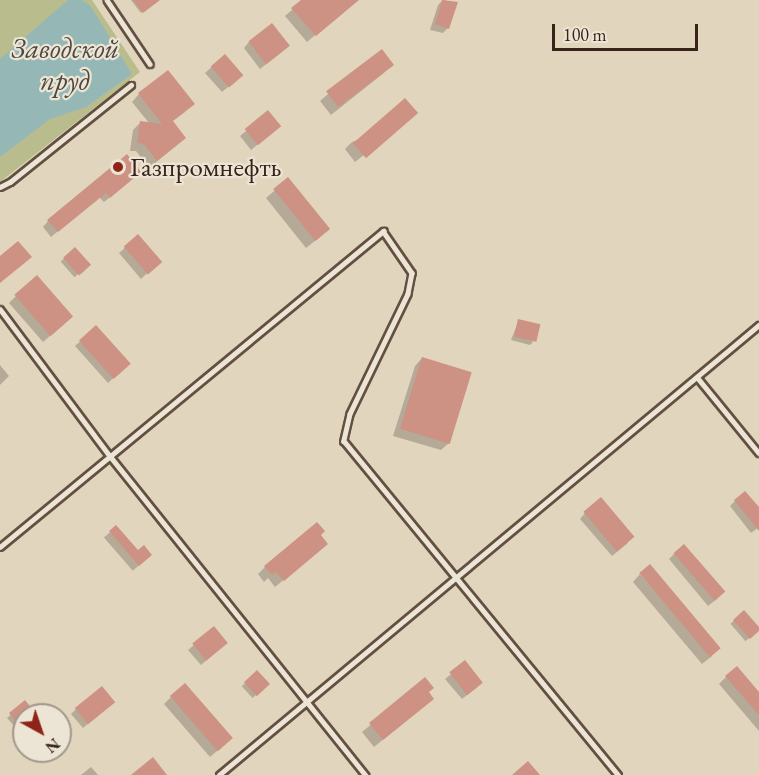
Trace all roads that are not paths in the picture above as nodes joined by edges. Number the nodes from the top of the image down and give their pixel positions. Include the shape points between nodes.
1 (107, 0) edge
2 (150, 64) dead end
3 (131, 84) dead end
4 (0, 187) edge
5 (0, 309) edge
6 (759, 325) edge
7 (697, 378) junction
8 (759, 453) edge
9 (110, 456) junction
10 (0, 547) edge
11 (456, 579) junction
12 (305, 702) junction
13 (219, 775) edge
14 (366, 775) edge
15 (618, 775) edge

1 - 2 lane
3 - 4 lane
5 - 9 lane
6 - 7 lane
7 - 8 lane
7 - 11 lane
9 - 10 lane
9 - 11 lane via 383,231 412,273 410,284 350,414 344,441
9 - 12 lane
11 - 12 lane
11 - 15 lane
12 - 13 lane
12 - 14 lane

